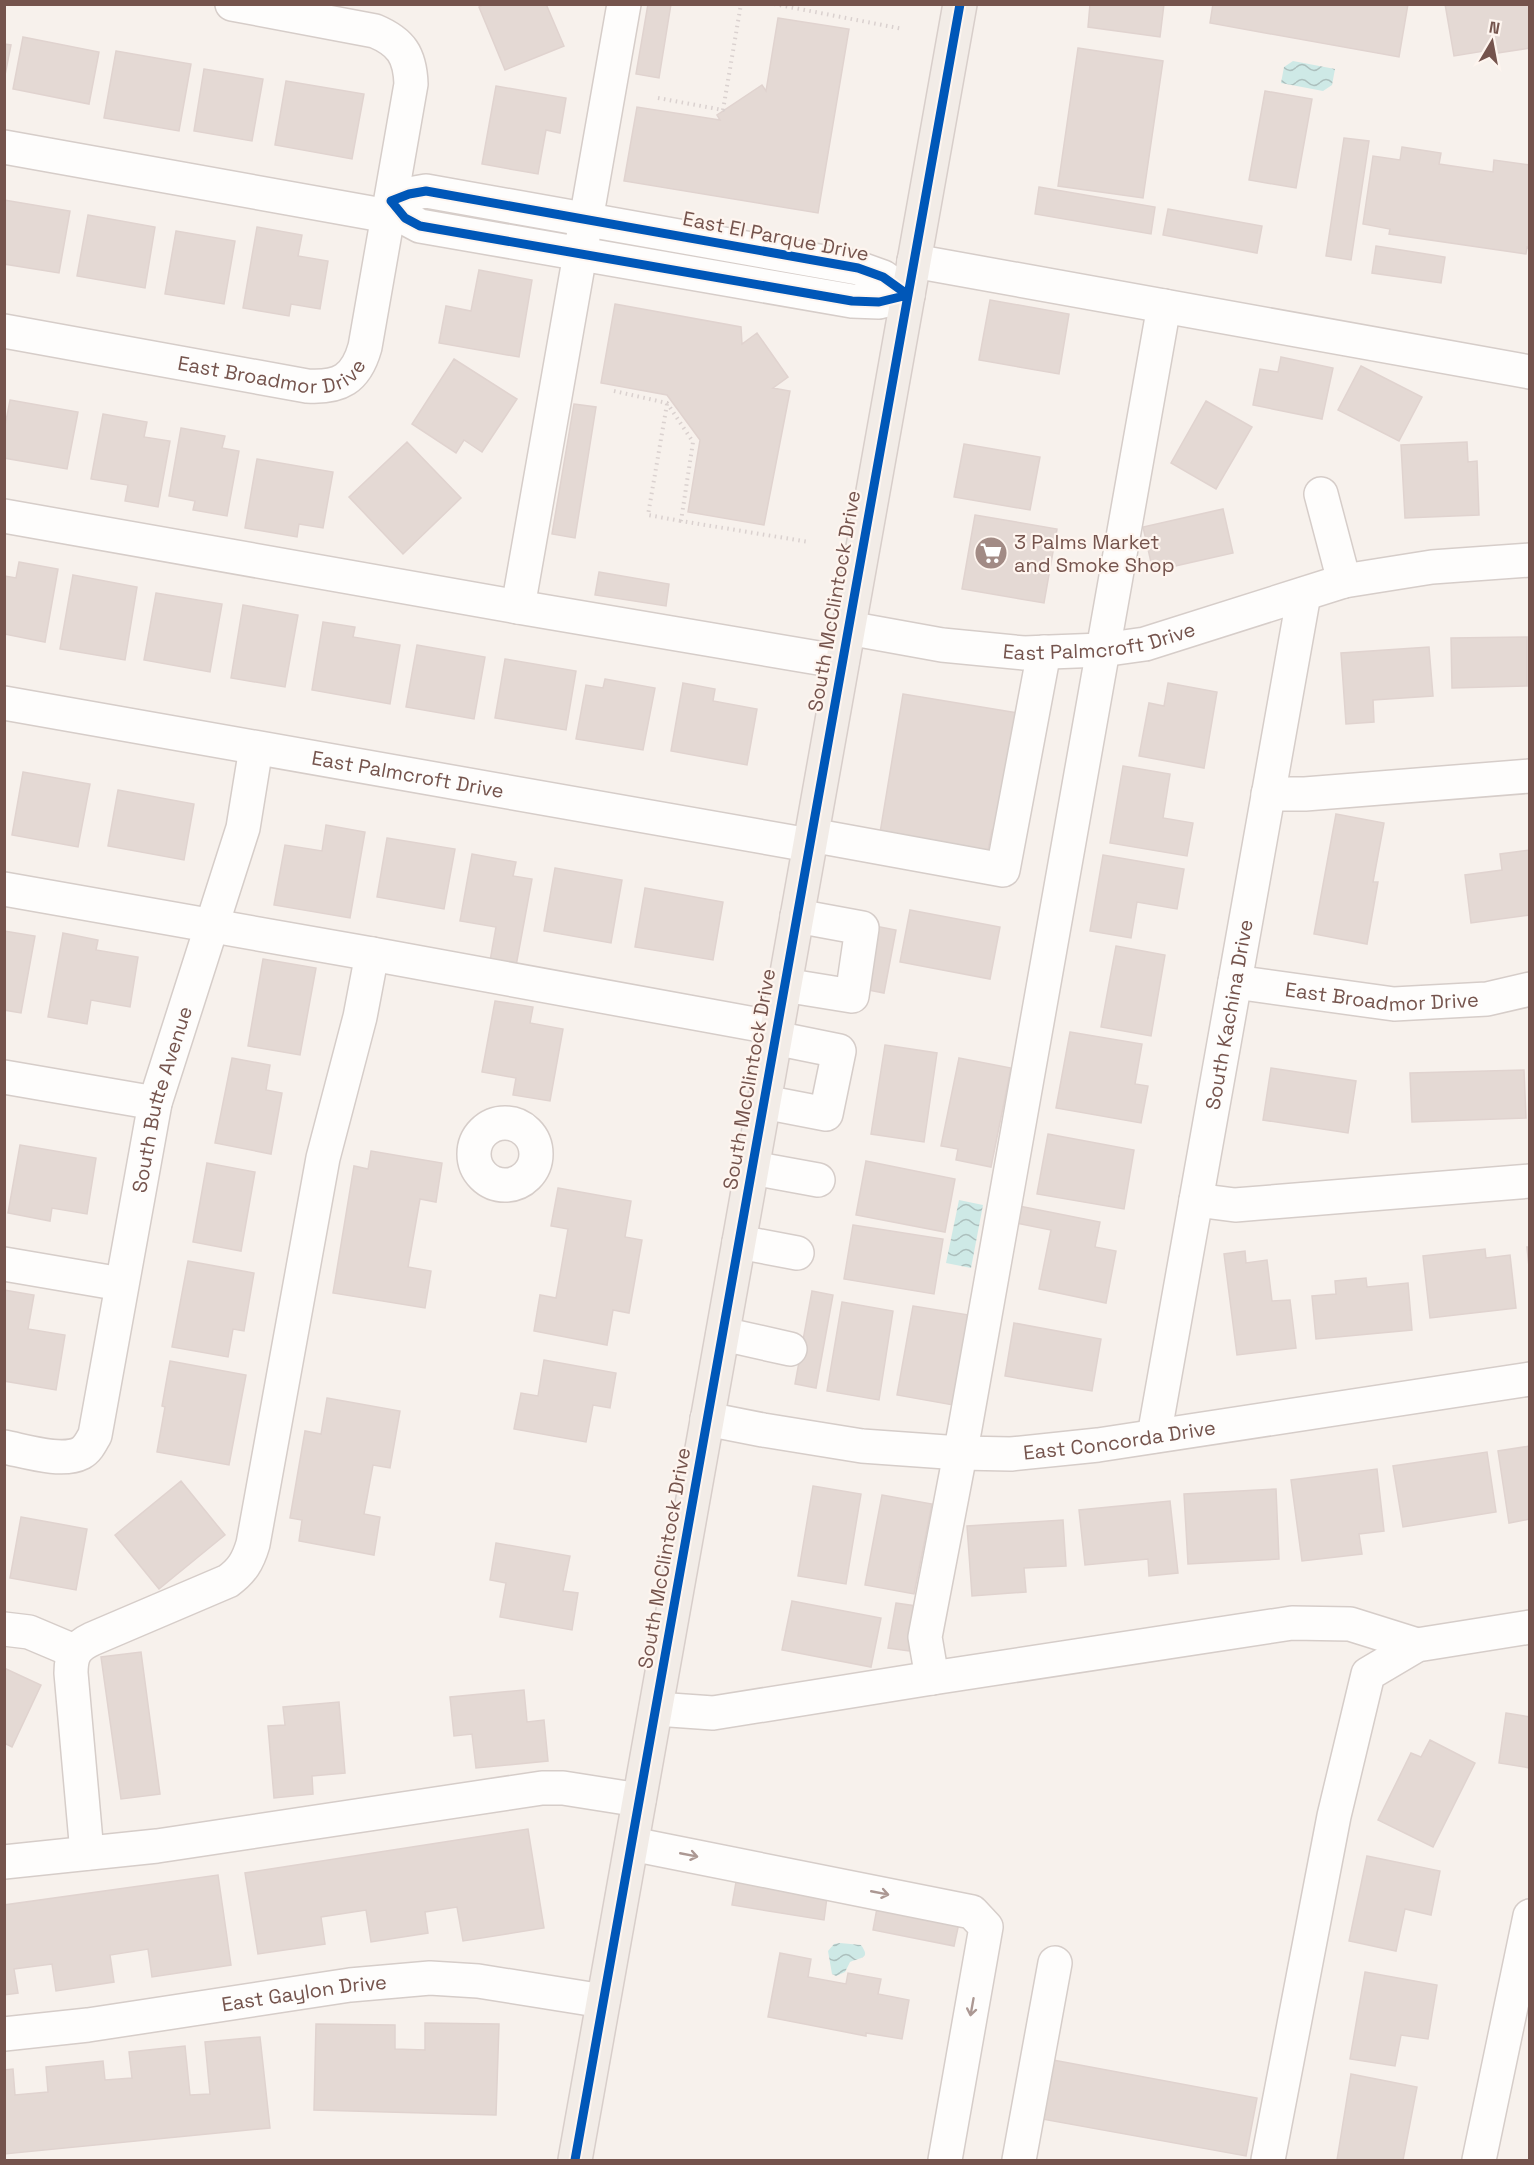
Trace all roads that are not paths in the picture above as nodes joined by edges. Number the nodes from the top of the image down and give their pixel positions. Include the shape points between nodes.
1 (232, 4) edge
2 (624, 4) edge
3 (960, 4) edge
4 (4, 147) edge
5 (390, 209) junction
6 (585, 218) junction
7 (579, 254) junction
8 (914, 261) junction
9 (908, 295) junction
10 (1164, 306) junction
11 (4, 331) edge
12 (1530, 372) edge
13 (1321, 494) dead end
14 (4, 516) edge
15 (1530, 561) edge
16 (1344, 581) junction
17 (1304, 594) junction
18 (518, 607) junction
19 (848, 628) junction
20 (1102, 650) junction
21 (1044, 652) junction
22 (842, 662) junction
23 (4, 703) edge
24 (256, 748) junction
25 (1530, 776) edge
26 (1268, 794) junction
27 (810, 840) junction
28 (4, 889) edge
29 (797, 916) junction
30 (211, 926) junction
31 (372, 954) junction
32 (1235, 982) junction
33 (784, 985) junction
34 (1530, 989) edge
35 (776, 1033) junction
36 (4, 1077) edge
37 (764, 1102) junction
38 (155, 1103) junction
39 (752, 1168) junction
40 (819, 1180) dead end
41 (1530, 1181) edge
42 (1196, 1200) junction
43 (739, 1242) junction
44 (797, 1253) dead end
45 (4, 1264) edge
46 (121, 1284) junction
47 (723, 1334) junction
48 (790, 1348) dead end
49 (1530, 1379) edge
50 (708, 1419) junction
51 (1154, 1436) junction
52 (4, 1447) edge
53 (960, 1453) junction
54 (1530, 1628) edge
55 (4, 1629) edge
56 (1417, 1645) junction
57 (74, 1651) junction
58 (932, 1678) junction
59 (656, 1709) junction
60 (639, 1800) junction
61 (632, 1844) junction
62 (87, 1853) junction
63 (4, 1862) edge
64 (1530, 1916) edge
65 (1055, 1963) dead end
66 (603, 2001) junction
67 (4, 2034) edge
68 (575, 2160) edge
69 (945, 2160) edge
70 (1019, 2160) edge
71 (1268, 2160) edge
72 (1479, 2160) edge

1 - 5 street, East Broadmor Drive via 375,30 400,46 410,69 411,84
2 - 6 street
3 - 8 main road, South McClintock Drive
4 - 5 street
5 - 6 street, East El Parque Drive via 409,194 426,191
5 - 7 street via 420,226
5 - 11 street, East Broadmor Drive via 361,360 354,372 333,385 307,386
6 - 7 street
6 - 9 street, East El Parque Drive via 858,268 883,278
7 - 9 street via 852,302 879,302
7 - 18 street
8 - 9 main road, South McClintock Drive
8 - 10 street
9 - 19 main road, South McClintock Drive
10 - 12 street
10 - 20 street
13 - 16 street
14 - 18 street
15 - 16 street, East Palmcroft Drive via 1432,567
16 - 17 street, East Palmcroft Drive
17 - 20 street, East Palmcroft Drive via 1145,644
17 - 26 street, South Kachina Drive
18 - 22 street
19 - 21 street, East Palmcroft Drive via 942,645
19 - 22 main road, South McClintock Drive
20 - 21 street, East Palmcroft Drive
20 - 53 street
21 - 27 street, East Palmcroft Drive via 1003,870
22 - 27 main road, South McClintock Drive
23 - 24 street, East Palmcroft Drive
24 - 27 street, East Palmcroft Drive
24 - 30 street, South Butte Avenue via 243,828
25 - 26 street
26 - 32 street, South Kachina Drive
27 - 29 main road, South McClintock Drive
28 - 30 street
29 - 33 main road, South McClintock Drive
29 - 33 street via 862,928 852,996
30 - 31 street
30 - 38 street, South Butte Avenue
31 - 35 street
31 - 57 street via 360,1017 325,1150 248,1560 228,1581
32 - 34 street, East Broadmor Drive via 1394,1004 1487,999
32 - 42 street, South Kachina Drive
33 - 35 main road, South McClintock Drive
35 - 37 main road, South McClintock Drive
35 - 37 street via 839,1052 826,1114
36 - 38 street
37 - 39 main road, South McClintock Drive
38 - 46 street, South Butte Avenue
39 - 40 street
39 - 43 main road, South McClintock Drive
41 - 42 street via 1236,1205
42 - 51 street, South Kachina Drive
43 - 44 street
43 - 47 main road, South McClintock Drive
45 - 46 street
46 - 52 street, South Butte Avenue via 98,1424 90,1444 82,1452 63,1457
47 - 48 street
47 - 50 main road, South McClintock Drive
49 - 51 street, East Concorda Drive
50 - 53 street, East Concorda Drive via 862,1446
50 - 59 main road, South McClintock Drive
51 - 53 street, East Concorda Drive via 1011,1454
53 - 58 street via 925,1637
54 - 56 street
55 - 57 street via 28,1632
56 - 58 street via 1350,1624 1292,1623
56 - 71 street via 1368,1674 1334,1816
57 - 62 street via 71,1673
58 - 59 street via 713,1713
59 - 60 main road, South McClintock Drive
60 - 61 main road, South McClintock Drive
60 - 62 street via 542,1788 158,1846
61 - 66 main road, South McClintock Drive
61 -> 69 street via 972,1912 986,1927
62 - 63 street
64 - 72 street
65 - 70 street
66 - 67 street, East Gaylon Drive via 512,1985 430,1978 350,1985
66 - 68 main road, South McClintock Drive

